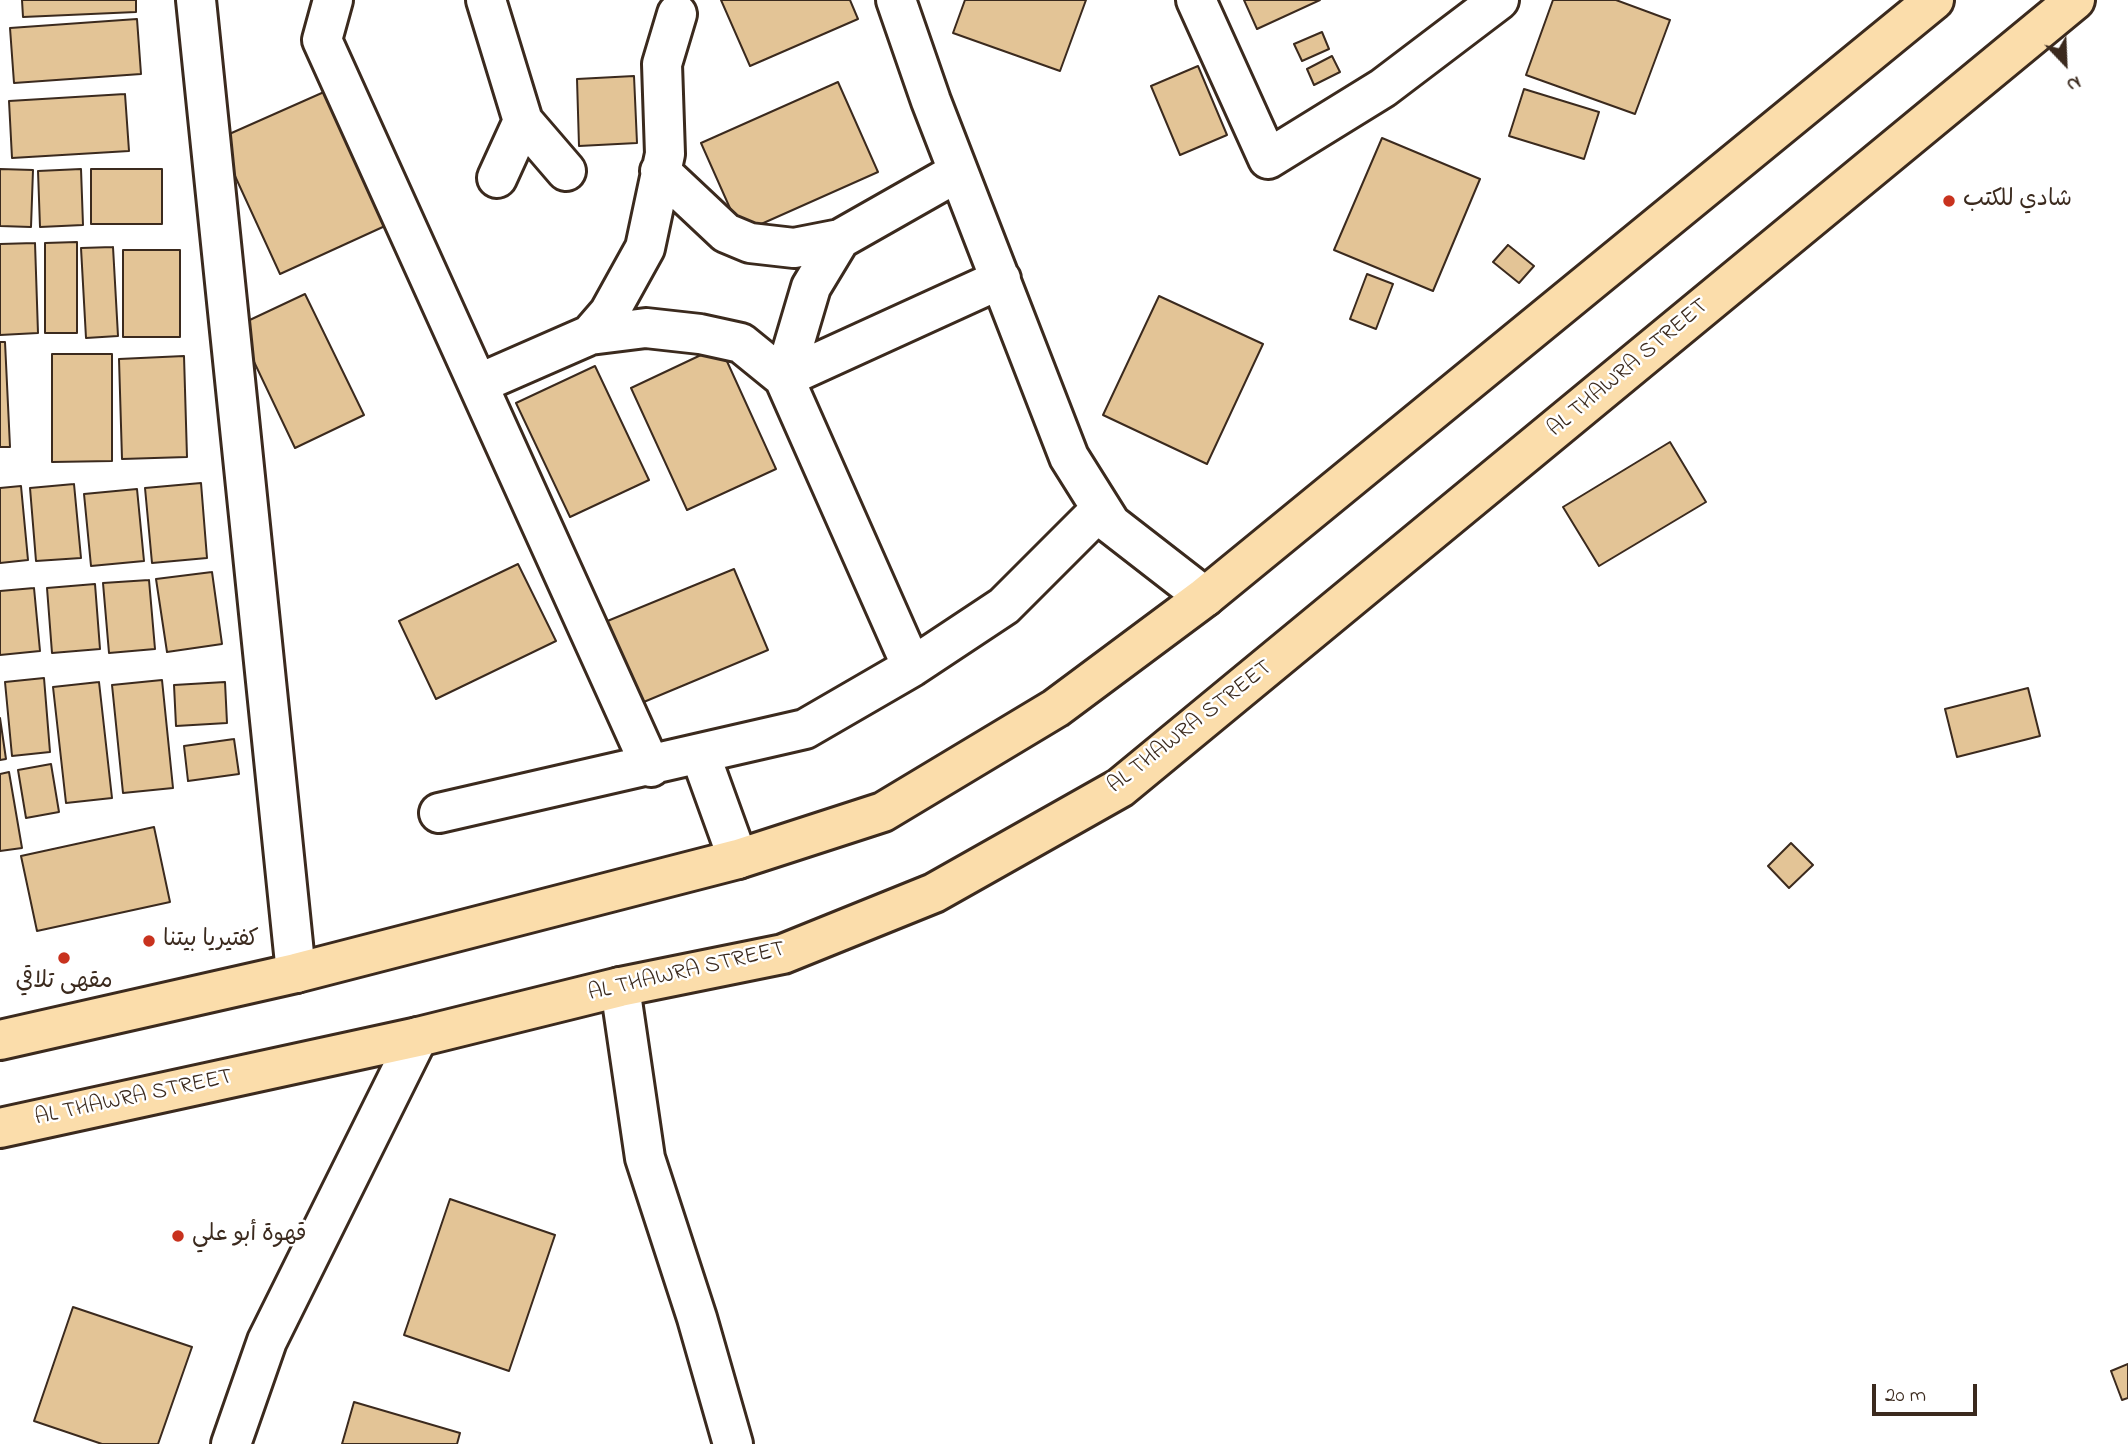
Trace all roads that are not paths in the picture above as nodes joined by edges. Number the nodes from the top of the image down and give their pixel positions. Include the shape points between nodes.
1 (196, 0) edge
2 (332, 0) edge
3 (486, 0) edge
4 (897, 0) edge
5 (1196, 0) edge
6 (1499, 0) edge
7 (1934, 0) edge
8 (2075, 0) edge
9 (677, 14) dead end
10 (523, 121) junction
11 (566, 171) dead end
12 (660, 171) junction
13 (958, 172) junction
14 (497, 178) dead end
15 (839, 239) junction
16 (1001, 279) junction
17 (590, 335) junction
18 (784, 378) junction
19 (478, 384) junction
20 (1101, 509) junction
21 (1205, 597) junction
22 (912, 667) junction
23 (699, 754) junction
24 (652, 766) junction
25 (439, 813) dead end
26 (738, 859) junction
27 (296, 972) junction
28 (620, 987) junction
29 (418, 1037) junction
30 (0, 1040) edge
31 (0, 1128) edge
32 (230, 1444) edge
33 (733, 1444) edge

1 - 27 street
2 - 19 street via 322,40
3 - 10 street
4 - 13 street
5 - 6 street via 1268,159 1382,88
7 - 21 main road
8 - 28 main road, AL THAWRA STREET via 1120,788 934,893 783,954
9 - 12 street via 663,64 665,154
10 - 11 street
10 - 14 street
12 - 15 street via 726,233 750,243 794,248
12 - 17 street via 645,247 610,313
13 - 15 street
13 - 16 street
15 - 18 street via 811,287
16 - 18 street
16 - 20 street via 1069,457
17 - 18 street via 646,328 741,343
17 - 19 street
18 - 22 street
19 - 24 street
20 - 21 street via 1111,524
20 - 22 street via 1004,606
21 - 26 main road via 1056,708 883,812
22 - 23 street via 805,729
23 - 24 street
23 - 26 street
24 - 25 street
26 - 27 main road
27 - 30 main road
28 - 29 main road, AL THAWRA STREET
28 - 33 street via 645,1158
29 - 31 main road, AL THAWRA STREET
29 - 32 street via 267,1341

